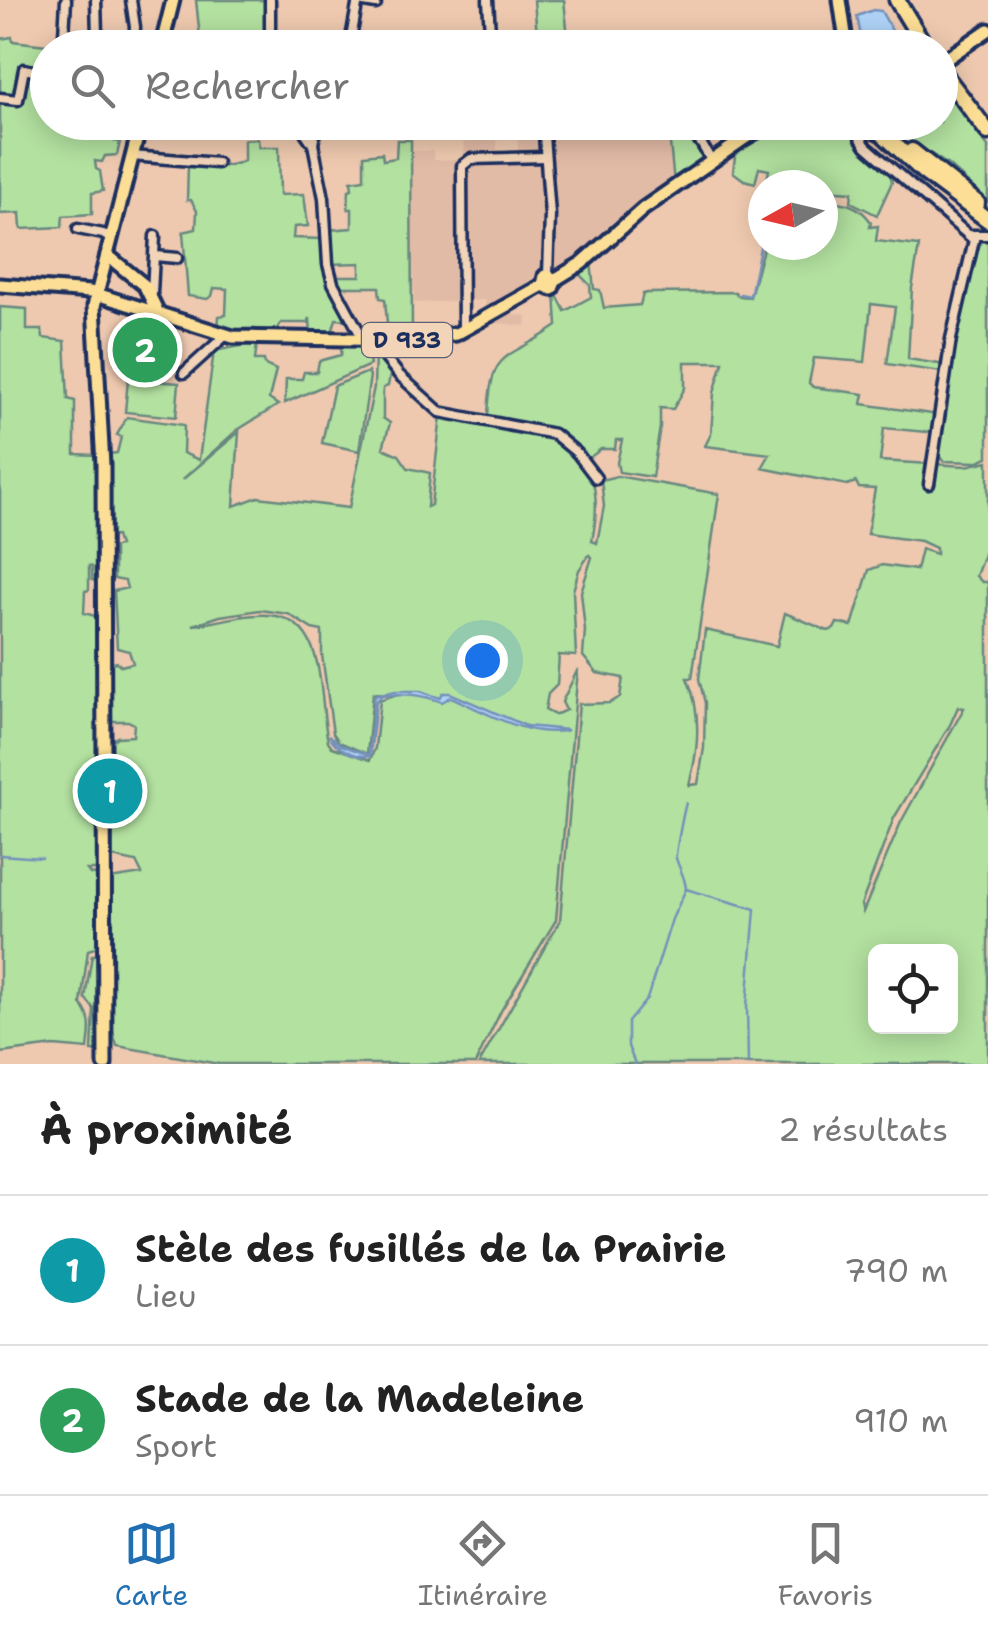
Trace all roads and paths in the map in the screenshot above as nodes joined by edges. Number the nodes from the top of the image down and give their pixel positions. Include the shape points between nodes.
1 (66, 0) edge
2 (96, 0) edge
3 (131, 0) edge
4 (173, 0) edge
5 (270, 0) edge
6 (488, 0) edge
7 (840, 0) edge
8 (894, 0) edge
9 (358, 1) edge
10 (376, 4) dead end
11 (64, 30) edge
12 (97, 30) edge
13 (136, 30) edge
14 (166, 30) edge
15 (270, 30) edge
16 (351, 30) edge
17 (490, 30) edge
18 (844, 30) edge
19 (912, 30) edge
20 (988, 30) edge
21 (958, 52) edge
22 (30, 70) edge
23 (958, 89) edge
24 (0, 98) edge
25 (958, 99) edge
26 (988, 136) edge
27 (136, 140) edge
28 (310, 140) edge
29 (314, 140) edge
30 (544, 140) edge
31 (698, 140) edge
32 (738, 140) edge
33 (743, 140) edge
34 (862, 140) edge
35 (890, 140) edge
36 (313, 144) junction
37 (735, 145) junction
38 (132, 156) junction
39 (545, 158) junction
40 (712, 162) junction
41 (217, 163) dead end
42 (988, 216) edge
43 (78, 230) dead end
44 (988, 235) edge
45 (156, 236) dead end
46 (972, 236) junction
47 (112, 238) junction
48 (107, 256) junction
49 (155, 256) junction
50 (177, 258) dead end
51 (549, 280) junction
52 (0, 286) edge
53 (152, 294) junction
54 (99, 300) junction
55 (159, 315) junction
56 (463, 330) junction
57 (224, 338) junction
58 (367, 340) junction
59 (184, 373) dead end
60 (596, 478) dead end
61 (929, 484) dead end
62 (106, 1064) edge

1 - 11 street
2 - 12 street
3 - 13 street
4 - 14 main road
5 - 15 street
6 - 17 street
7 - 18 main road
8 - 19 highway
9 - 10 street
9 - 16 street
20 - 21 main road
22 - 24 street via 24,68 18,100
23 - 26 highway
25 - 26 highway
27 - 38 main road
28 - 36 street
29 - 36 street
30 - 39 street
31 - 40 street
32 - 37 street
33 - 37 main road, D 933
34 - 46 street
35 - 42 highway
36 - 58 street via 328,264
37 - 40 main road, D 933
38 - 41 street
38 - 47 main road
39 - 51 street
39 - 56 street via 471,159 462,166
40 - 51 main road, D 933
43 - 47 street
44 - 46 street
45 - 49 street
46 - 61 street
47 - 48 main road
48 - 53 main road
48 - 54 main road
49 - 50 street
49 - 53 street
51 - 56 main road, D 933
52 - 54 main road, D 933 via 80,290
53 - 55 main road
54 - 55 main road, D 933
54 - 62 main road
55 - 57 main road, D 933
56 - 58 main road, D 933 via 429,339
57 - 58 main road, D 933
57 - 59 street
58 - 60 street via 440,412 554,434

